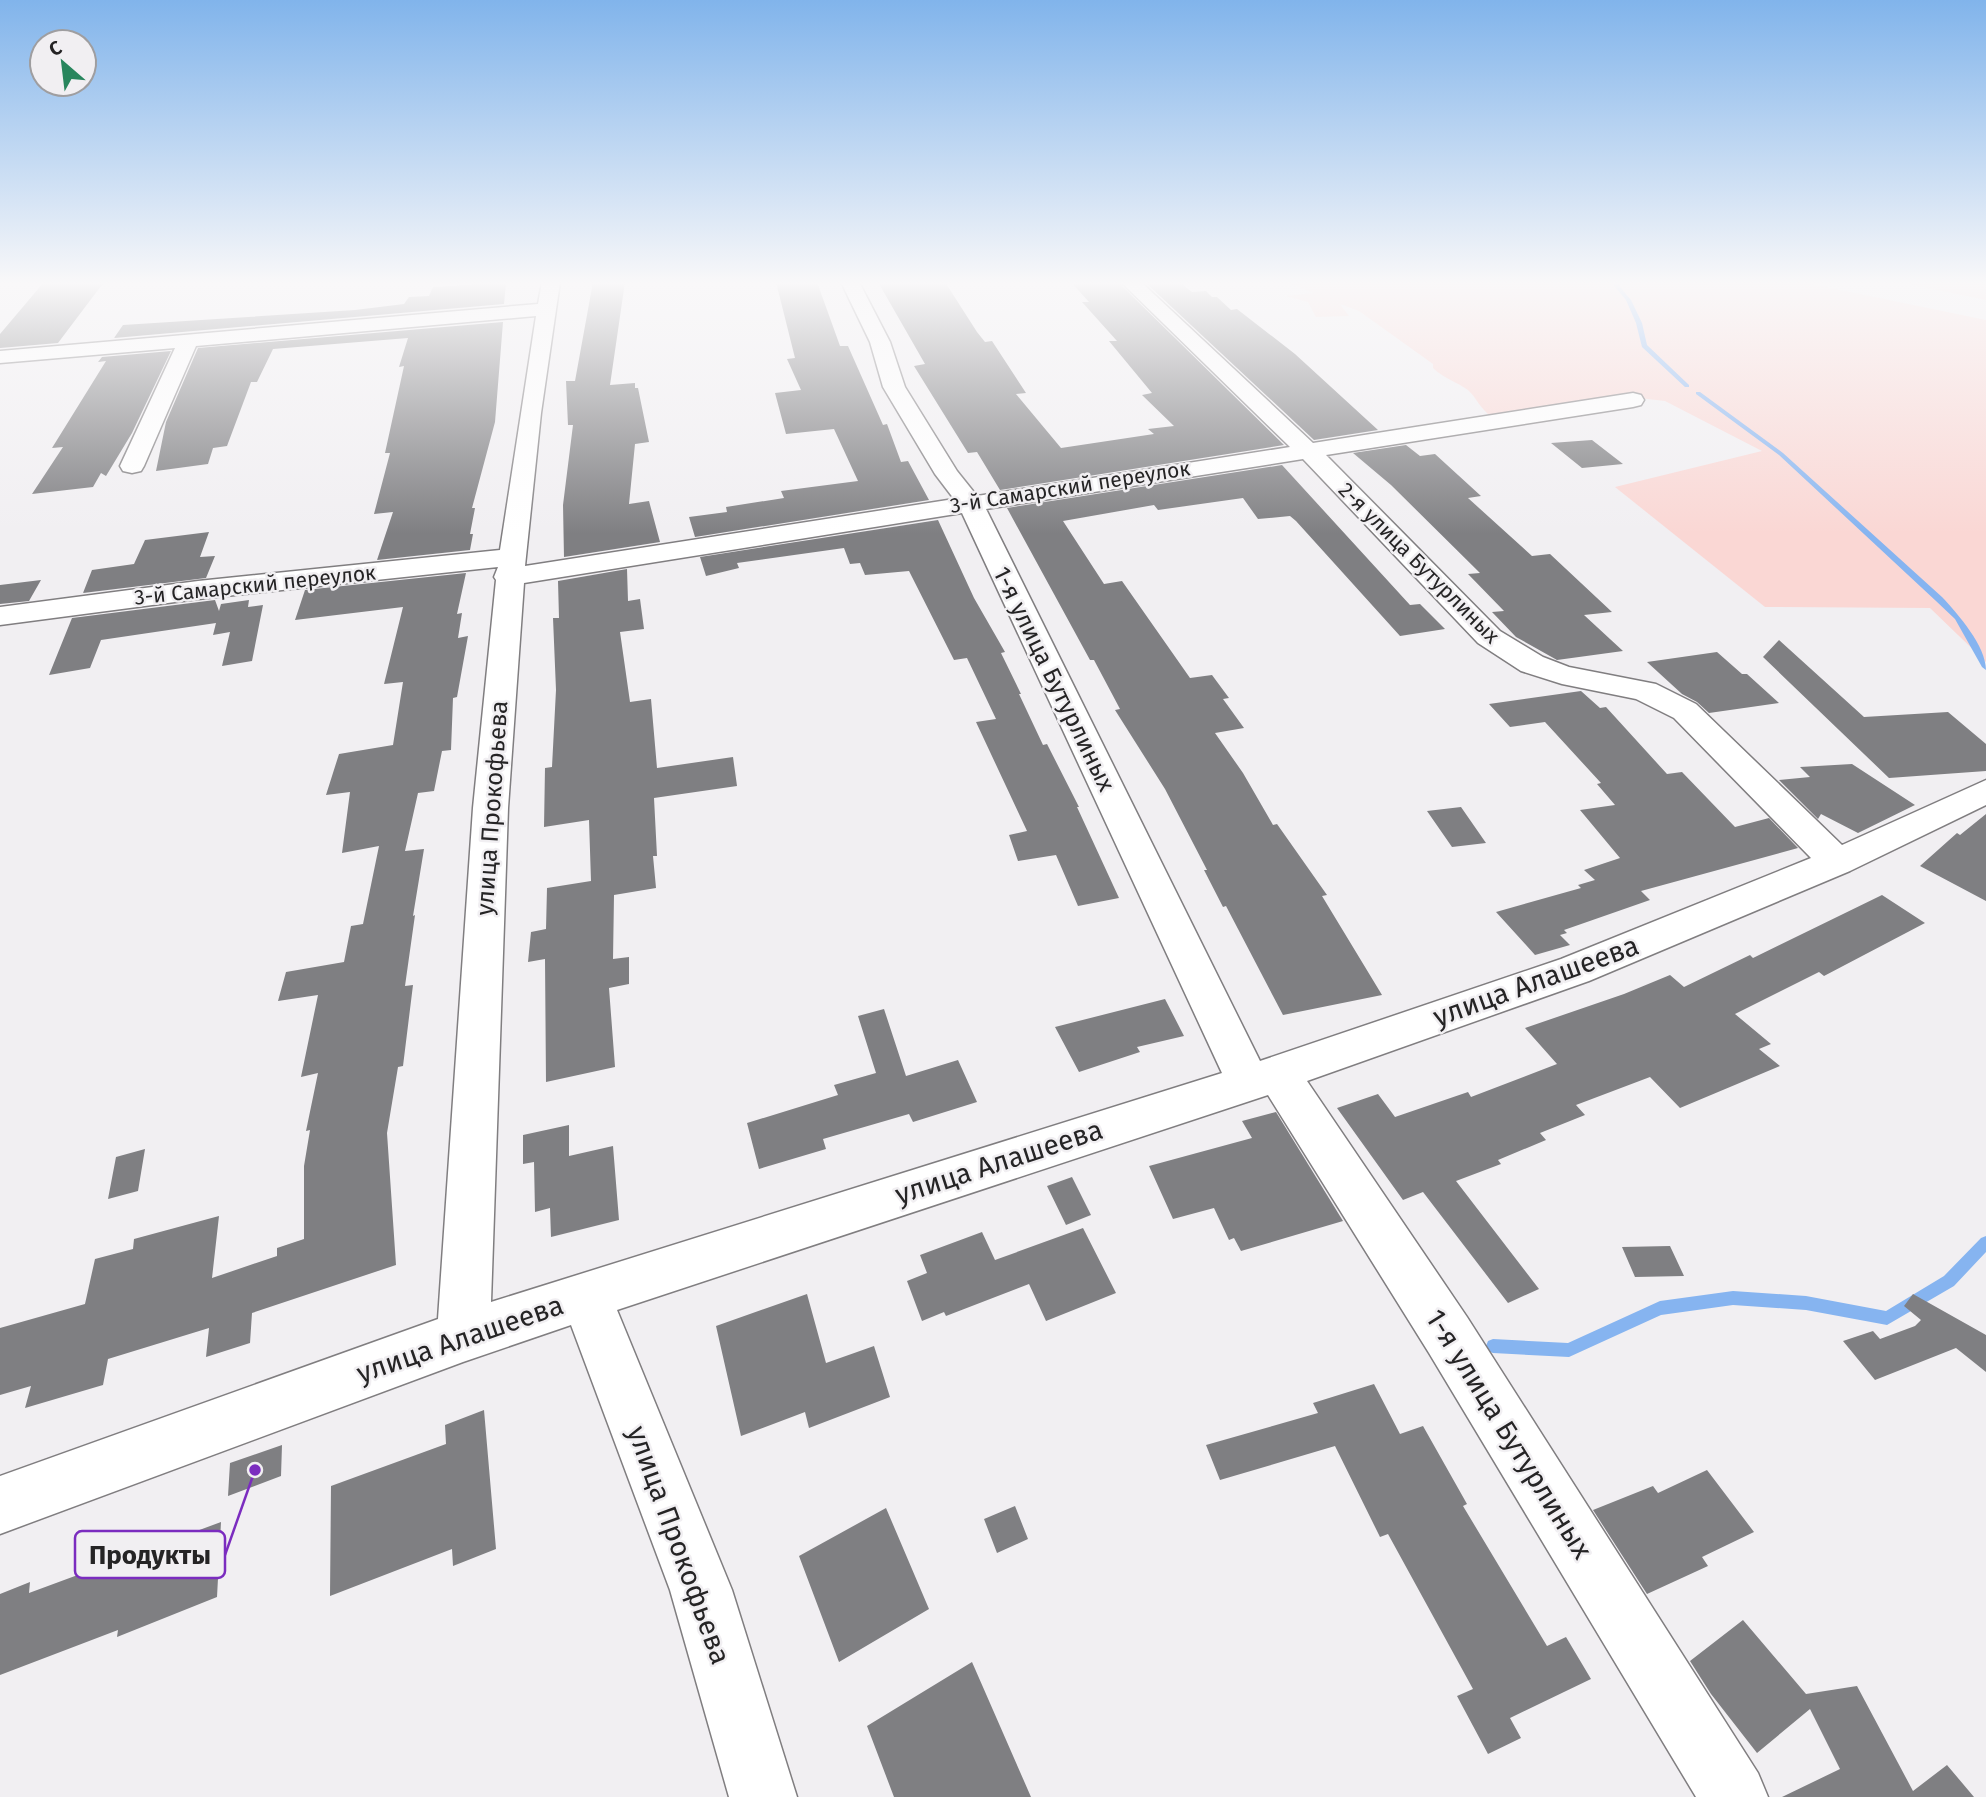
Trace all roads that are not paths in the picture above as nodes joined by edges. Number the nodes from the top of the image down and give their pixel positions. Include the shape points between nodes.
1 (177, 366) edge
2 (539, 366) edge
3 (887, 366) edge
4 (1218, 366) edge
5 (1633, 400) dead end
6 (1307, 450) junction
7 (132, 466) dead end
8 (970, 503) junction
9 (510, 567) junction
10 (0, 616) edge
11 (1986, 792) edge
12 (1837, 862) junction
13 (1263, 1078) junction
14 (586, 1296) junction
15 (463, 1336) junction
16 (0, 1505) edge
17 (763, 1797) edge
18 (1734, 1797) edge

1 - 7 street
2 - 9 street, улица Прокофьева
3 - 8 street, 1-я улица Бутурлиных via 894,387
4 - 6 street, 2-я улица Бутурлиных
5 - 6 street, 3-й Самарский переулок
6 - 8 street, 3-й Самарский переулок
6 - 12 street, 2-я улица Бутурлиных via 1489,637 1532,664 1562,675 1645,691 1685,711
8 - 9 street, 3-й Самарский переулок via 667,554
8 - 13 street, 1-я улица Бутурлиных
9 - 10 street, 3-й Самарский переулок via 198,590
9 - 15 street, улица Прокофьева via 491,789
11 - 12 street, улица Алашеева
12 - 13 street, улица Алашеева via 1575,970
13 - 14 street, улица Алашеева
13 - 18 street, 1-я улица Бутурлиных via 1448,1335
14 - 15 street, улица Алашеева
14 - 17 street, улица Прокофьева via 701,1590
15 - 16 street, улица Алашеева

